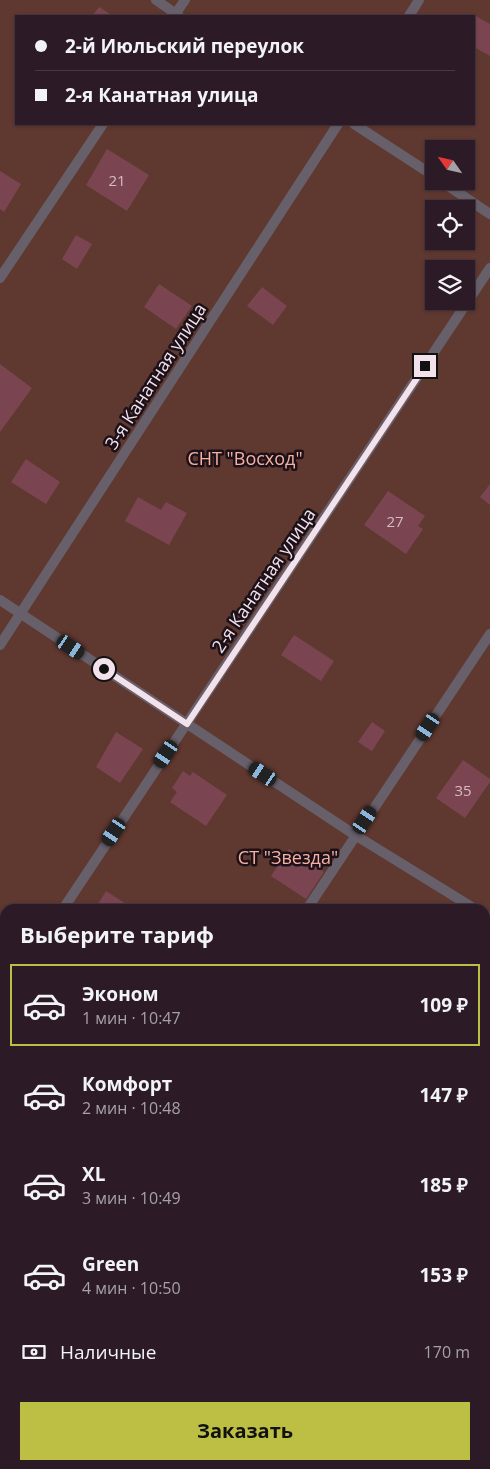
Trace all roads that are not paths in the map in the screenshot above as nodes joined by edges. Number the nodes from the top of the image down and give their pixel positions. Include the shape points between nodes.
1 (156, 0) edge
2 (185, 0) edge
3 (419, 0) edge
4 (175, 15) edge
5 (177, 15) edge
6 (410, 15) edge
7 (102, 125) edge
8 (337, 125) edge
9 (356, 125) edge
10 (425, 170) edge
11 (454, 190) edge
12 (490, 214) edge
13 (490, 268) edge
14 (0, 278) edge
15 (0, 600) edge
16 (21, 614) junction
17 (490, 634) edge
18 (0, 645) edge
19 (187, 724) junction
20 (355, 835) junction
21 (66, 904) edge
22 (310, 904) edge
23 (467, 904) edge

1 - 4 lane
2 - 5 lane
3 - 6 lane
7 - 14 lane
8 - 16 lane, 3-я Канатная улица
9 - 10 lane
11 - 12 lane
13 - 19 lane, 2-я Канатная улица
15 - 16 lane
16 - 18 lane, 3-я Канатная улица
16 - 19 lane
17 - 20 lane
19 - 20 lane
19 - 21 lane, 2-я Канатная улица
20 - 22 lane
20 - 23 lane

